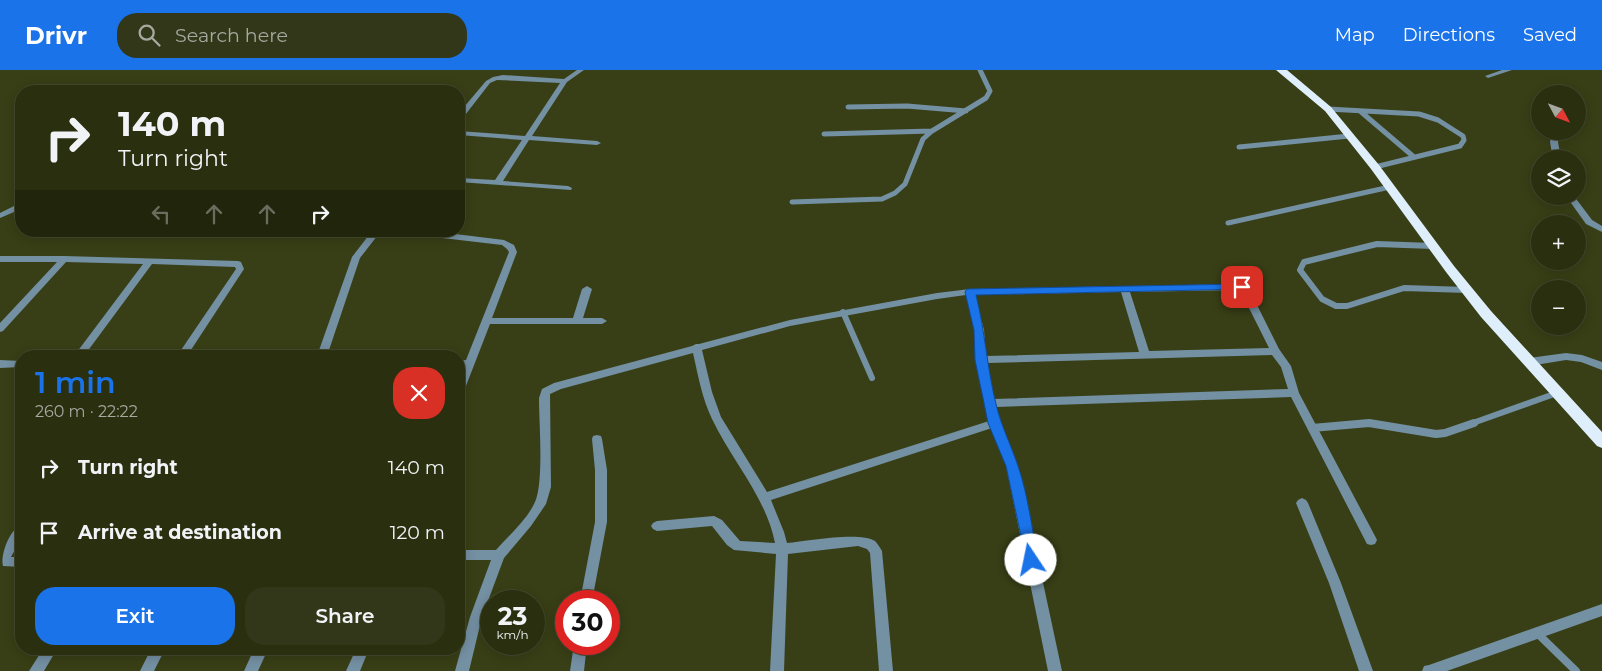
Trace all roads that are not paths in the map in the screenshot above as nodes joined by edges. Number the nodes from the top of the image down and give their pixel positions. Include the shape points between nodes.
1 (581, 70) edge
2 (980, 70) edge
3 (1281, 70) edge
4 (1509, 70) edge
5 (1488, 76) dead end
6 (565, 81) junction
7 (848, 107) dead end
8 (1328, 109) junction
9 (465, 111) edge
10 (966, 111) junction
11 (1360, 111) junction
12 (932, 131) junction
13 (465, 133) edge
14 (824, 134) dead end
15 (1349, 136) junction
16 (528, 138) junction
17 (597, 144) dead end
18 (1239, 147) dead end
19 (1414, 157) junction
20 (1375, 167) junction
21 (465, 180) edge
22 (498, 182) junction
23 (1390, 187) junction
24 (568, 188) dead end
25 (792, 202) dead end
26 (1577, 205) edge
27 (15, 209) edge
28 (0, 216) edge
29 (1228, 223) dead end
30 (1602, 229) edge
31 (372, 237) edge
32 (456, 237) edge
33 (1433, 246) junction
34 (0, 259) edge
35 (64, 259) junction
36 (149, 262) junction
37 (1125, 288) junction
38 (587, 289) dead end
39 (1466, 290) junction
40 (970, 292) junction
41 (843, 312) junction
42 (485, 321) junction
43 (577, 321) junction
44 (602, 321) dead end
45 (0, 329) edge
46 (696, 347) junction
47 (84, 350) edge
48 (186, 350) edge
49 (324, 350) edge
50 (1275, 350) junction
51 (1146, 354) junction
52 (981, 360) junction
53 (465, 362) edge
54 (1528, 362) junction
55 (0, 364) edge
56 (15, 364) edge
57 (1602, 366) edge
58 (872, 378) dead end
59 (1294, 393) junction
60 (1557, 393) junction
61 (990, 403) junction
62 (994, 423) junction
63 (1312, 428) junction
64 (597, 439) dead end
65 (1602, 442) edge
66 (762, 498) junction
67 (1302, 503) dead end
68 (657, 526) dead end
69 (15, 538) edge
70 (1371, 540) dead end
71 (782, 549) junction
72 (499, 554) junction
73 (465, 555) edge
74 (15, 562) edge
75 (588, 590) edge
76 (1602, 610) edge
77 (1536, 632) junction
78 (46, 655) edge
79 (155, 655) edge
80 (258, 655) edge
81 (360, 655) edge
82 (579, 655) edge
83 (36, 671) edge
84 (147, 671) edge
85 (251, 671) edge
86 (353, 671) edge
87 (462, 671) edge
88 (578, 671) edge
89 (777, 671) edge
90 (886, 671) edge
91 (1054, 671) edge
92 (1366, 671) edge
93 (1429, 671) edge
94 (1576, 671) edge

1 - 6 street
2 - 10 lane via 989,94
3 - 8 highway
4 - 5 street
6 - 9 street via 495,78
6 - 16 street
7 - 10 lane via 890,105
8 - 11 lane
8 - 15 highway
10 - 12 lane
11 - 19 lane
11 - 19 lane via 1439,118 1463,136 1460,146
12 - 14 lane
12 - 25 lane via 923,139 906,184 895,193 882,199
13 - 16 street
15 - 18 lane
15 - 20 highway
16 - 17 street
16 - 22 street
19 - 20 lane
20 - 23 highway
21 - 22 street
22 - 24 street
23 - 29 lane
23 - 33 highway
26 - 30 street via 1589,222
27 - 28 street
31 - 49 street via 356,257
32 - 42 street via 511,246 513,252
33 - 39 highway
33 - 39 lane via 1370,245 1304,262 1300,270 1322,299 1336,306 1347,306 1404,288
34 - 35 street
35 - 36 street
35 - 45 street
36 - 47 street
36 - 48 street via 238,264 240,269
37 - 40 street
37 - 50 street via 1242,287
37 - 51 street
38 - 43 street
39 - 54 highway
40 - 41 street
40 - 52 street via 979,330
41 - 46 street via 790,322
41 - 58 lane
42 - 43 street
42 - 53 street
43 - 44 street
46 - 66 street via 716,416
46 - 72 street via 546,392 545,487 540,504 527,523
50 - 51 street
50 - 59 street via 1286,366
51 - 52 street
52 - 61 street
54 - 57 street via 1567,355 1582,357
54 - 60 highway
55 - 56 street
59 - 61 street
59 - 63 street
60 - 63 lane via 1445,433 1369,423
60 - 65 highway
61 - 62 street
62 - 66 street
62 - 91 street via 1012,466
63 - 70 street
64 - 75 street via 601,470 601,522
66 - 71 street via 781,537
67 - 92 street
68 - 71 street via 714,521 734,544
69 - 74 street via 4,558 6,562
71 - 89 street
71 - 90 street via 858,541 871,545 876,552
72 - 73 street
72 - 87 street via 476,617
76 - 77 street
77 - 93 street
77 - 94 lane
78 - 83 street
79 - 84 street
80 - 85 street
81 - 86 street
82 - 88 street

